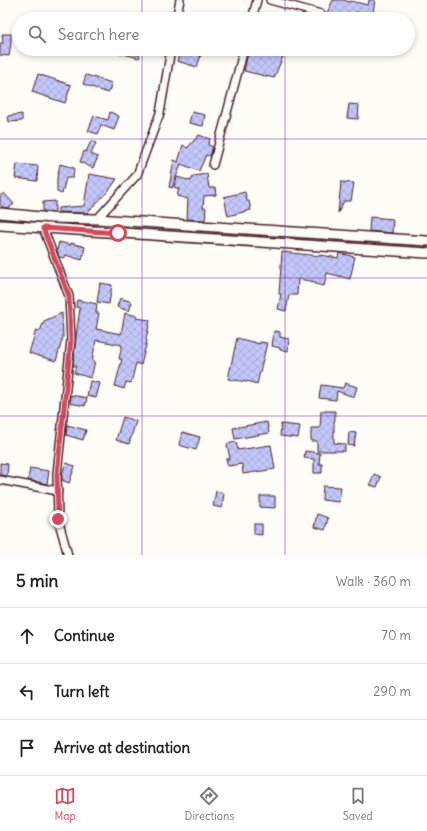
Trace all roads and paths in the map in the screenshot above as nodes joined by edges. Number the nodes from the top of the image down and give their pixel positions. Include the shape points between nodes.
1 (180, 0) edge
2 (257, 0) edge
3 (270, 0) edge
4 (177, 12) edge
5 (254, 12) edge
6 (314, 12) edge
7 (170, 56) edge
8 (242, 56) edge
9 (213, 165) dead end
10 (0, 213) edge
11 (97, 219) junction
12 (118, 221) junction
13 (0, 225) edge
14 (43, 228) junction
15 (118, 233) junction
16 (427, 241) edge
17 (427, 254) edge
18 (0, 480) edge
19 (58, 491) junction
20 (68, 555) edge

1 - 4 street
2 - 5 street
3 - 6 street
7 - 11 street via 160,113 137,175
8 - 9 street
10 - 11 main road
11 - 12 main road
12 - 15 main road
12 - 16 main road
13 - 14 main road
14 - 15 main road
14 - 19 street via 69,296 71,340 57,474
15 - 17 main road
18 - 19 street
19 - 20 street via 58,519

